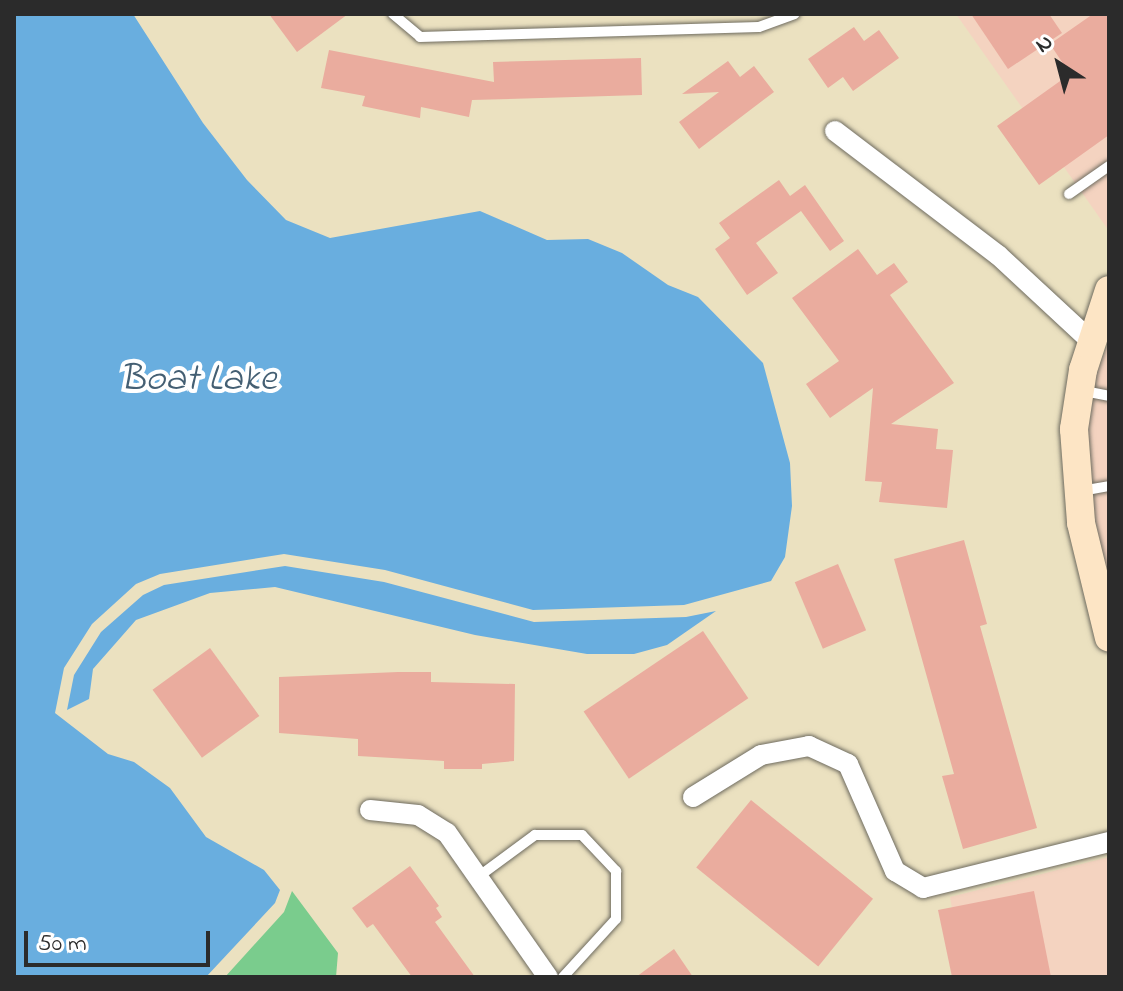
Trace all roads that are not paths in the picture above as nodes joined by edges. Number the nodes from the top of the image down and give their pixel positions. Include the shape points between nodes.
1 (393, 14) edge
2 (795, 14) edge
3 (835, 131) dead end
4 (1109, 166) edge
5 (1069, 194) dead end
6 (1109, 290) edge
7 (1091, 341) junction
8 (1080, 390) junction
9 (1109, 396) edge
10 (1109, 486) edge
11 (1079, 491) junction
12 (1109, 638) edge
13 (693, 797) dead end
14 (370, 810) dead end
15 (1109, 842) edge
16 (478, 877) junction
17 (548, 977) edge
18 (563, 977) edge

1 - 2 lane via 420,37 759,27
3 - 7 street via 998,255
4 - 5 lane
6 - 7 main road
7 - 8 main road
8 - 9 lane
8 - 11 main road via 1074,429
10 - 11 lane
11 - 12 main road via 1081,523
13 - 15 street via 761,755 809,746 848,764 895,871 923,888
14 - 16 street via 418,815 447,833
16 - 17 street
16 - 18 lane via 535,835 582,835 616,871 616,919

